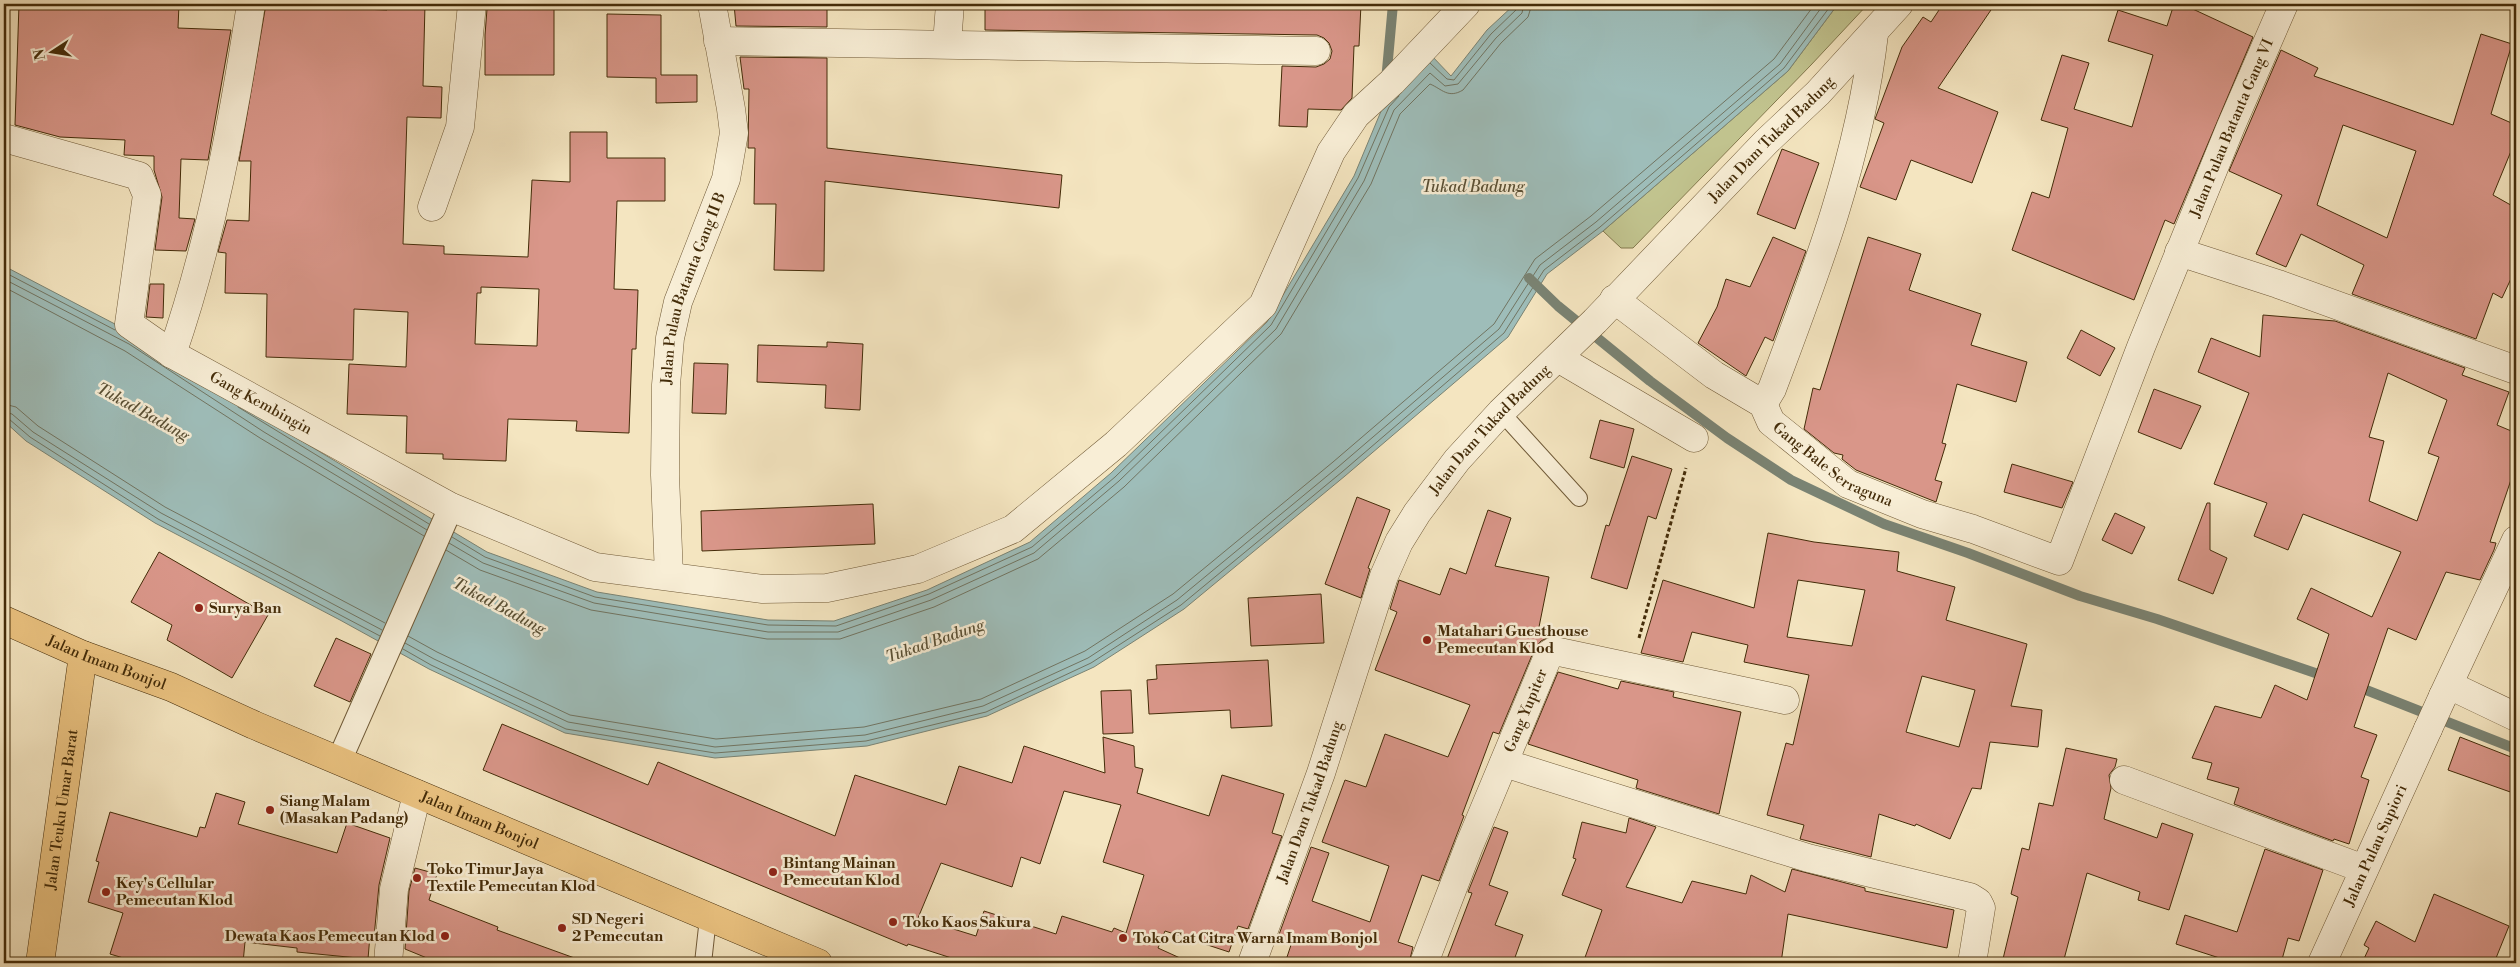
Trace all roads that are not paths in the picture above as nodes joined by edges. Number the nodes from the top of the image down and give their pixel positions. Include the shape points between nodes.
1 (251, 4) edge
2 (472, 4) edge
3 (712, 4) edge
4 (950, 4) edge
5 (1466, 4) edge
6 (1899, 4) edge
7 (2284, 4) edge
8 (1874, 34) junction
9 (718, 41) junction
10 (947, 44) junction
11 (1316, 50) dead end
12 (4, 138) edge
13 (432, 207) dead end
14 (2179, 252) junction
15 (1614, 299) junction
16 (172, 354) junction
17 (1561, 354) junction
18 (2516, 370) edge
19 (1763, 404) junction
20 (1501, 412) junction
21 (1694, 438) road end
22 (1579, 498) dead end
23 (449, 511) junction
24 (2516, 540) edge
25 (2059, 561) joint
26 (669, 576) junction
27 (4, 621) edge
28 (83, 655) junction
29 (2446, 691) junction
30 (1785, 700) dead end
31 (2516, 717) edge
32 (339, 761) junction
33 (1504, 763) junction
34 (2124, 780) dead end
35 (417, 794) junction
36 (2364, 869) junction
37 (708, 918) junction
38 (40, 963) edge
39 (388, 963) edge
40 (703, 963) edge
41 (818, 963) edge
42 (1252, 963) edge
43 (1424, 963) edge
44 (1972, 963) edge
45 (2322, 963) edge

1 - 16 street via 239,81 199,268
2 - 13 street via 460,127
3 - 9 street, Jalan Pulau Batanta Gang II B
4 - 10 street
5 - 26 street, Gang Kembingin via 1356,115 1331,152 1262,304 1116,444 1013,529 918,569 827,588 762,589
6 - 8 street, Jalan Dam Tukad Badung
7 - 14 street, Jalan Pulau Batanta Gang VI
8 - 15 street, Jalan Dam Tukad Badung
8 - 19 street via 1863,108 1849,165 1811,286 1772,389
9 - 10 street
9 - 26 street, Jalan Pulau Batanta Gang II B via 734,133 726,179 678,302 670,338 665,475
10 - 11 street
12 - 16 street, Gang Kembingin via 139,176 147,195 128,324
14 - 18 street via 2278,284
14 - 25 street, Jalan Pulau Batanta Gang VI
15 - 17 street, Jalan Dam Tukad Badung
15 - 19 street, Gang Bale Serraguna via 1714,375
16 - 23 street, Gang Kembingin
17 - 20 street, Jalan Dam Tukad Badung
17 - 21 street
19 - 25 street, Gang Bale Serraguna via 1771,422 1852,486
20 - 22 lane
20 - 42 street, Jalan Dam Tukad Badung via 1433,489 1399,542 1384,576 1321,773
23 - 26 street, Gang Kembingin via 595,567
23 - 32 street
24 - 29 street
27 - 28 highway, Jalan Imam Bonjol
28 - 32 highway, Jalan Imam Bonjol via 171,687
28 - 38 highway, Jalan Teuku Umar Barat
29 - 31 street
29 - 36 street, Jalan Pulau Supiori
30 - 33 street, Gang Yupiter via 1558,652 1549,654
32 - 35 highway, Jalan Imam Bonjol
33 - 43 street, Gang Yupiter
33 - 44 street via 1808,858 1970,897 1981,908
34 - 36 street
35 - 37 highway, Jalan Imam Bonjol
35 - 39 street via 394,889
36 - 45 street, Jalan Pulau Supiori
37 - 40 lane
37 - 41 highway, Jalan Imam Bonjol

